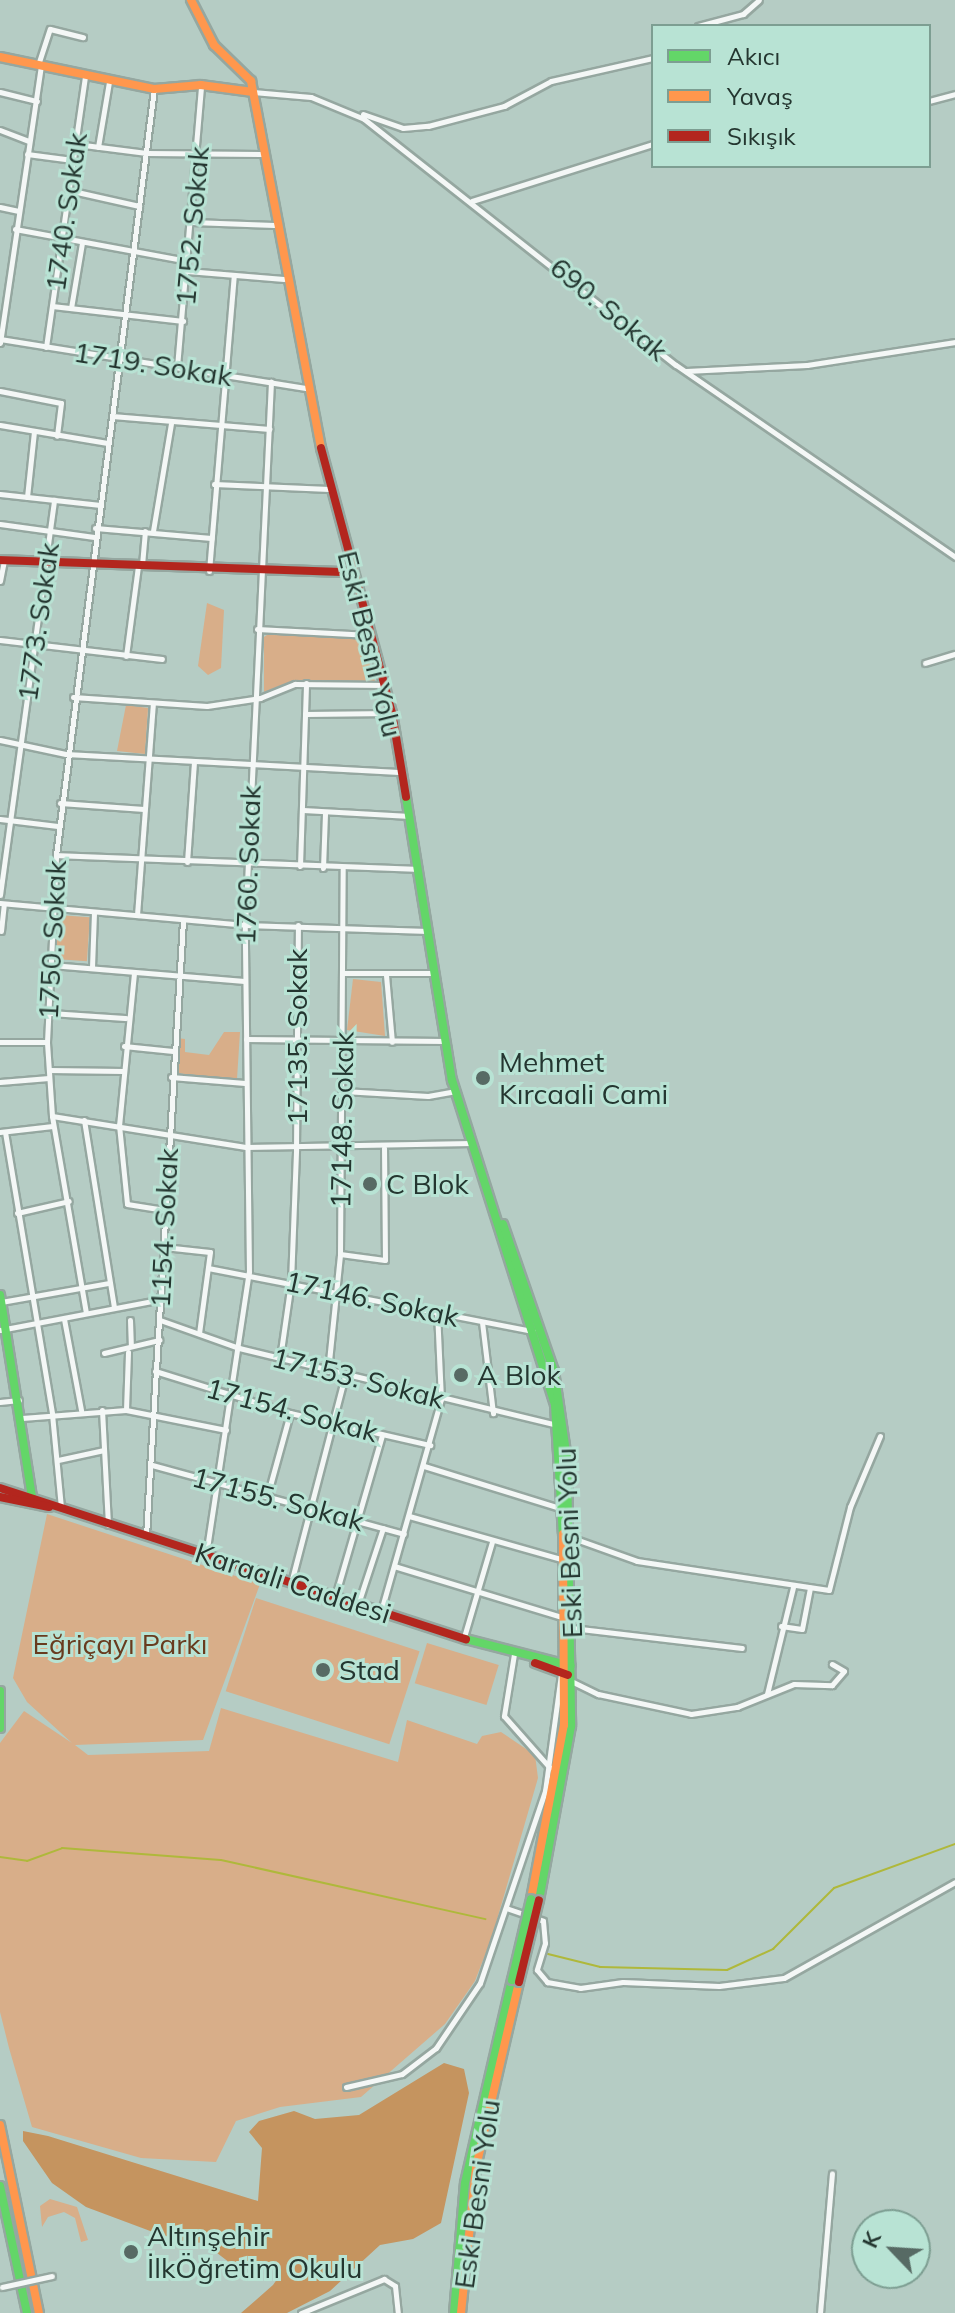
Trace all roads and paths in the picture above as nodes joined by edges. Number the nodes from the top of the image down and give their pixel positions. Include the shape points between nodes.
1 (191, 0) edge
2 (759, 0) edge
3 (705, 24) edge
4 (83, 37) dead end
5 (0, 57) edge
6 (651, 58) edge
7 (39, 65) junction
8 (85, 76) junction
9 (109, 82) junction
10 (201, 85) junction
11 (154, 89) junction
12 (0, 92) edge
13 (253, 92) junction
14 (955, 94) edge
15 (931, 100) edge
16 (37, 101) junction
17 (346, 109) junction
18 (0, 130) edge
19 (29, 141) junction
20 (76, 144) junction
21 (651, 145) edge
22 (98, 147) junction
23 (200, 152) junction
24 (146, 153) junction
25 (27, 154) junction
26 (261, 154) junction
27 (73, 160) junction
28 (68, 190) junction
29 (471, 202) junction
30 (139, 206) junction
31 (0, 207) edge
32 (19, 211) junction
33 (192, 222) junction
34 (274, 225) junction
35 (15, 229) junction
36 (62, 239) junction
37 (82, 243) junction
38 (134, 252) junction
39 (188, 261) junction
40 (0, 268) edge
41 (10, 269) junction
42 (187, 271) junction
43 (234, 276) junction
44 (284, 279) junction
45 (52, 306) junction
46 (71, 308) junction
47 (123, 315) junction
48 (183, 321) junction
49 (0, 341) edge
50 (955, 342) edge
51 (46, 347) junction
52 (117, 359) junction
53 (177, 367) junction
54 (685, 371) junction
55 (225, 376) junction
56 (271, 382) junction
57 (307, 388) junction
58 (0, 391) edge
59 (112, 416) junction
60 (171, 424) junction
61 (0, 425) edge
62 (219, 426) junction
63 (269, 429) junction
64 (34, 431) junction
65 (57, 436) junction
66 (107, 443) junction
67 (214, 484) junction
68 (264, 487) junction
69 (329, 489) junction
70 (0, 494) edge
71 (27, 497) junction
72 (54, 500) junction
73 (100, 505) junction
74 (0, 524) edge
75 (95, 528) junction
76 (145, 531) junction
77 (153, 531) junction
78 (50, 534) junction
79 (94, 537) junction
80 (212, 538) junction
81 (955, 557) edge
82 (2, 560) edge
83 (47, 563) junction
84 (91, 565) junction
85 (140, 566) junction
86 (209, 571) junction
87 (352, 572) junction
88 (259, 573) junction
89 (0, 581) edge
90 (257, 629) junction
91 (370, 635) junction
92 (0, 640) edge
93 (35, 646) junction
94 (79, 650) junction
95 (955, 654) edge
96 (126, 656) junction
97 (162, 659) dead end
98 (925, 663) dead end
99 (306, 683) junction
100 (385, 685) junction
101 (73, 697) junction
102 (253, 699) junction
103 (153, 704) junction
104 (392, 713) junction
105 (305, 714) junction
106 (0, 740) edge
107 (21, 744) junction
108 (66, 754) junction
109 (149, 759) junction
110 (194, 762) junction
111 (251, 764) junction
112 (302, 766) junction
113 (399, 772) junction
114 (60, 803) junction
115 (144, 809) junction
116 (303, 810) junction
117 (325, 812) junction
118 (410, 816) junction
119 (0, 819) edge
120 (8, 820) junction
121 (58, 826) junction
122 (56, 855) junction
123 (140, 860) junction
124 (187, 862) junction
125 (247, 864) junction
126 (300, 866) junction
127 (323, 868) junction
128 (343, 869) junction
129 (419, 869) junction
130 (0, 895) edge
131 (2, 904) edge
132 (54, 909) junction
133 (94, 912) junction
134 (137, 915) junction
135 (183, 920) junction
136 (245, 925) junction
137 (298, 925) junction
138 (342, 926) junction
139 (1, 931) edge
140 (428, 931) junction
141 (51, 965) junction
142 (92, 967) junction
143 (134, 973) junction
144 (343, 973) junction
145 (434, 973) junction
146 (386, 975) junction
147 (178, 976) junction
148 (244, 981) junction
149 (49, 1013) junction
150 (126, 1018) junction
151 (246, 1039) junction
152 (298, 1039) junction
153 (343, 1039) junction
154 (445, 1041) junction
155 (0, 1042) edge
156 (47, 1042) junction
157 (392, 1042) junction
158 (124, 1046) junction
159 (173, 1051) junction
160 (49, 1070) junction
161 (123, 1071) junction
162 (171, 1077) junction
163 (49, 1078) junction
164 (0, 1082) edge
165 (245, 1083) junction
166 (343, 1091) junction
167 (455, 1091) junction
168 (52, 1116) junction
169 (84, 1120) junction
170 (119, 1125) junction
171 (53, 1126) junction
172 (2, 1132) edge
173 (168, 1134) junction
174 (473, 1143) junction
175 (246, 1147) junction
176 (341, 1147) junction
177 (384, 1147) junction
178 (296, 1149) junction
179 (490, 1195) junction
180 (69, 1201) junction
181 (165, 1210) junction
182 (17, 1213) junction
183 (164, 1247) junction
184 (340, 1254) junction
185 (208, 1268) junction
186 (249, 1272) junction
187 (291, 1282) junction
188 (109, 1283) junction
189 (82, 1288) junction
190 (337, 1290) junction
191 (32, 1296) junction
192 (1, 1298) edge
193 (162, 1299) junction
194 (114, 1308) junction
195 (437, 1311) junction
196 (86, 1313) junction
197 (64, 1319) junction
198 (130, 1320) dead end
199 (160, 1320) junction
200 (482, 1322) junction
201 (37, 1324) junction
202 (4, 1330) edge
203 (535, 1331) junction
204 (199, 1333) junction
205 (159, 1340) junction
206 (131, 1345) junction
207 (239, 1348) junction
208 (128, 1352) junction
209 (104, 1353) dead end
210 (280, 1358) junction
211 (155, 1371) junction
212 (328, 1371) junction
213 (345, 1375) junction
214 (232, 1397) junction
215 (441, 1399) junction
216 (19, 1400) junction
217 (0, 1402) edge
218 (81, 1410) junction
219 (102, 1410) junction
220 (126, 1410) junction
221 (154, 1413) junction
222 (290, 1413) junction
223 (493, 1413) junction
224 (52, 1414) junction
225 (22, 1418) junction
226 (336, 1424) junction
227 (558, 1425) junction
228 (226, 1430) junction
229 (382, 1435) junction
230 (880, 1436) dead end
231 (430, 1445) junction
232 (104, 1450) junction
233 (58, 1460) junction
234 (152, 1465) junction
235 (424, 1466) junction
236 (221, 1482) junction
237 (0, 1488) edge
238 (268, 1493) junction
239 (0, 1497) edge
240 (32, 1498) junction
241 (313, 1506) junction
242 (61, 1508) junction
243 (564, 1509) junction
244 (409, 1516) junction
245 (357, 1520) junction
246 (108, 1526) junction
247 (383, 1528) junction
248 (404, 1534) junction
249 (146, 1536) junction
250 (570, 1537) junction
251 (492, 1542) junction
252 (206, 1555) junction
253 (565, 1560) junction
254 (394, 1566) junction
255 (291, 1583) junction
256 (793, 1587) junction
257 (810, 1588) junction
258 (478, 1591) junction
259 (335, 1597) junction
260 (358, 1604) junction
261 (381, 1611) junction
262 (566, 1618) junction
263 (781, 1626) junction
264 (572, 1628) junction
265 (464, 1637) junction
266 (742, 1648) dead end
267 (514, 1654) junction
268 (832, 1664) dead end
269 (568, 1673) junction
270 (0, 1691) edge
271 (766, 1695) junction
272 (0, 1728) edge
273 (550, 1769) junction
274 (955, 1882) edge
275 (506, 1908) junction
276 (516, 1981) junction
277 (346, 2087) dead end
278 (0, 2125) edge
279 (832, 2174) dead end
280 (0, 2186) edge
281 (52, 2276) dead end
282 (1, 2288) edge
283 (24, 2313) edge
284 (42, 2313) edge
285 (301, 2313) edge
286 (398, 2313) edge
287 (454, 2313) edge
288 (461, 2313) edge
289 (820, 2313) edge

1 - 13 main road via 214,45 245,75
2 - 3 street via 749,12
4 - 7 street via 50,29
5 - 7 main road
6 - 17 street via 551,81 504,106 428,126 403,128
7 - 8 main road
7 - 16 street
8 - 9 main road
8 - 20 street, 1740. Sokak
9 - 11 main road
9 - 22 street
10 - 11 main road
10 - 13 main road
10 - 23 street, 1752. Sokak
11 - 24 street, 1750. Sokak
12 - 16 street
13 - 17 street, 690. Sokak via 297,94
13 - 26 main road, Eski Besni Yolu
14 - 15 street
16 - 19 street
17 - 29 street, 690. Sokak
18 - 19 street
19 - 25 street
20 - 22 street
20 - 27 street, 1740. Sokak
21 - 29 street
22 - 24 street
23 - 24 street
23 - 26 street
23 - 33 street, 1752. Sokak
24 - 30 street, 1750. Sokak
25 - 27 street
25 - 32 street
26 - 34 main road, Eski Besni Yolu
27 - 28 street, 1740. Sokak
28 - 30 street
28 - 36 street, 1740. Sokak
29 - 54 street, 690. Sokak
30 - 38 street, 1750. Sokak
31 - 32 street
32 - 35 street
33 - 34 street
33 - 39 street, 1752. Sokak
34 - 44 main road, Eski Besni Yolu
35 - 36 street
35 - 41 street
36 - 37 street
36 - 45 street, 1740. Sokak
37 - 38 street
37 - 46 street
38 - 39 street
38 - 47 street, 1750. Sokak
39 - 42 street, 1752. Sokak
40 - 41 street
41 - 49 street
42 - 43 street
42 - 48 street, 1752. Sokak
43 - 44 street
43 - 55 street
44 - 57 main road, Eski Besni Yolu
45 - 46 street
45 - 51 street, 1740. Sokak
46 - 47 street
47 - 48 street
47 - 52 street, 1750. Sokak
48 - 53 street, 1752. Sokak
49 - 51 street, 1719. Sokak
50 - 54 street via 807,365
51 - 52 street, 1719. Sokak
52 - 53 street, 1719. Sokak
52 - 59 street, 1750. Sokak
53 - 55 street, 1719. Sokak
54 - 81 street, 690. Sokak
55 - 56 street, 1719. Sokak
55 - 62 street
56 - 57 street, 1719. Sokak
56 - 63 street, 1760. Sokak
57 - 69 main road, Eski Besni Yolu
58 - 65 street via 61,403
59 - 60 street
59 - 66 street, 1750. Sokak
60 - 62 street
60 - 77 street
61 - 64 street
62 - 63 street
62 - 67 street
63 - 68 street, 1760. Sokak
64 - 65 street
64 - 71 street
65 - 66 street
66 - 73 street, 1750. Sokak
67 - 68 street
67 - 80 street
68 - 69 street
68 - 88 street, 1760. Sokak
69 - 87 main road, Eski Besni Yolu
70 - 71 street
71 - 72 street
72 - 73 street
72 - 78 street, 1773. Sokak
73 - 75 street, 1750. Sokak
74 - 78 street
75 - 76 street
75 - 79 street, 1750. Sokak
76 - 77 street
76 - 85 street
77 - 80 street
78 - 79 street
78 - 83 street, 1773. Sokak
79 - 84 street, 1750. Sokak
80 - 86 street
82 - 83 main road
82 - 89 street
83 - 84 main road
83 - 93 street, 1773. Sokak
84 - 85 main road
84 - 94 street, 1750. Sokak
85 - 86 main road
85 - 96 street
86 - 88 main road
87 - 88 main road
87 - 91 main road, Eski Besni Yolu
88 - 90 street, 1760. Sokak
90 - 91 street
90 - 102 street, 1760. Sokak
91 - 100 main road, Eski Besni Yolu
92 - 93 street
93 - 94 street
93 - 107 street, 1773. Sokak
94 - 96 street
94 - 101 street, 1750. Sokak
95 - 98 street
96 - 97 street
99 - 100 street
99 - 102 street
99 - 105 street
100 - 104 main road, Eski Besni Yolu
101 - 103 street
101 - 108 street, 1750. Sokak
102 - 103 street
102 - 111 street, 1760. Sokak
103 - 109 street
104 - 105 street
104 - 113 main road, Eski Besni Yolu
105 - 112 street
106 - 107 street
107 - 108 street
107 - 120 street, 1773. Sokak
108 - 109 street
108 - 114 street, 1750. Sokak
109 - 110 street
109 - 115 street
110 - 111 street
110 - 124 street
111 - 112 street
111 - 125 street, 1760. Sokak
112 - 113 street
112 - 116 street
113 - 118 main road, Eski Besni Yolu
114 - 115 street
114 - 121 street, 1750. Sokak
115 - 123 street
116 - 117 street
116 - 126 street
117 - 118 street
117 - 127 street
118 - 129 main road, Eski Besni Yolu
119 - 120 street
120 - 121 street
120 - 130 street, 1773. Sokak
121 - 122 street, 1750. Sokak
122 - 123 street
122 - 132 street, 1750. Sokak
123 - 124 street
123 - 134 street
124 - 125 street
125 - 126 street
125 - 136 street, 1760. Sokak
126 - 127 street
127 - 128 street
128 - 129 street
128 - 138 street, 17148. Sokak
129 - 140 main road, Eski Besni Yolu
131 - 132 street
131 - 139 street
132 - 133 street
132 - 141 street, 1750. Sokak
133 - 134 street
133 - 142 street
134 - 135 street
135 - 136 street
135 - 147 street, 1154. Sokak
136 - 137 street
136 - 148 street, 1760. Sokak
137 - 138 street
137 - 152 street, 17135. Sokak
138 - 140 street
138 - 144 street, 17148. Sokak
140 - 145 main road, Eski Besni Yolu
141 - 142 street
141 - 149 street, 1750. Sokak
142 - 143 street
143 - 147 street
143 - 150 street
144 - 146 street
144 - 153 street, 17148. Sokak
145 - 146 street
145 - 154 main road, Eski Besni Yolu
146 - 157 street
147 - 148 street
147 - 159 street, 1154. Sokak
148 - 151 street, 1760. Sokak
149 - 150 street
149 - 156 street, 1750. Sokak
150 - 158 street
151 - 152 street
151 - 165 street, 1760. Sokak
152 - 153 street
152 - 178 street, 17135. Sokak
153 - 157 street
153 - 166 street, 17148. Sokak
154 - 157 street
154 - 167 main road, Eski Besni Yolu
155 - 156 street
156 - 160 street, 1750. Sokak
158 - 159 street
158 - 161 street
159 - 162 street, 1154. Sokak
160 - 161 street
160 - 163 street, 1750. Sokak
161 - 170 street
162 - 165 street
162 - 173 street, 1154. Sokak
163 - 164 street
163 - 168 street, 1750. Sokak
165 - 175 street, 1760. Sokak
166 - 167 street via 428,1096
166 - 176 street, 17148. Sokak
167 - 174 main road, Eski Besni Yolu
168 - 169 street
168 - 171 street, 1750. Sokak
169 - 170 street
169 - 188 street
170 - 173 street
170 - 181 street via 127,1204
171 - 172 street
171 - 180 street, 1750. Sokak
172 - 182 street
173 - 175 street
173 - 181 street, 1154. Sokak
174 - 177 street
174 - 179 main road, Eski Besni Yolu
175 - 178 street
175 - 186 street, 1760. Sokak
176 - 177 street
176 - 178 street
176 - 184 street, 17148. Sokak
177 - 184 street via 385,1260
178 - 187 street, 17135. Sokak
179 - 203 main road, Eski Besni Yolu
179 - 250 main road, Eski Besni Yolu via 557,1384
180 - 182 street
180 - 189 street, 1750. Sokak
181 - 183 street, 1154. Sokak
182 - 191 street
183 - 185 street via 210,1252
183 - 193 street, 1154. Sokak
184 - 190 street, 17148. Sokak
185 - 186 street, 17146. Sokak
185 - 204 street
186 - 187 street, 17146. Sokak
186 - 207 street, 1760. Sokak
187 - 190 street, 17146. Sokak
187 - 210 street, 17135. Sokak
188 - 189 street
188 - 194 street
189 - 191 street
189 - 196 street, 1750. Sokak
190 - 195 street, 17146. Sokak
190 - 212 street, 17148. Sokak
191 - 192 street
191 - 201 street
192 - 202 main road
193 - 194 street
193 - 199 street, 1154. Sokak
194 - 196 street
195 - 200 street, 17146. Sokak
195 - 215 street
196 - 197 street
197 - 201 street
197 - 218 street
198 - 206 street
199 - 204 street, 17153. Sokak
199 - 205 street, 1154. Sokak
200 - 203 street, 17146. Sokak
200 - 223 street
201 - 202 street
201 - 224 street
202 - 216 main road
203 - 227 main road, Eski Besni Yolu
204 - 207 street, 17153. Sokak
205 - 206 street
205 - 211 street, 1154. Sokak
206 - 208 street
207 - 210 street, 17153. Sokak
207 - 214 street, 1760. Sokak
208 - 209 street
208 - 220 street
210 - 212 street, 17153. Sokak
211 - 214 street, 17154. Sokak
211 - 221 street, 1154. Sokak
212 - 213 street, 17153. Sokak
213 - 215 street, 17153. Sokak
213 - 226 street
214 - 222 street, 17154. Sokak
214 - 228 street, 1760. Sokak
215 - 223 street, 17153. Sokak
215 - 231 street
216 - 217 street
216 - 225 main road
218 - 219 street
218 - 224 street
219 - 220 street
219 - 232 street
220 - 221 street
221 - 228 street
221 - 234 street, 1154. Sokak
222 - 226 street, 17154. Sokak
222 - 238 street
223 - 227 street, 17153. Sokak
224 - 225 street
224 - 233 street
225 - 240 main road
226 - 229 street, 17154. Sokak
226 - 241 street
227 - 243 main road, Eski Besni Yolu
228 - 236 street, 1760. Sokak
229 - 231 street, 17154. Sokak
229 - 245 street
230 - 257 street via 850,1507 829,1590
231 - 235 street
232 - 233 street
232 - 246 street
233 - 242 street
234 - 236 street, 17155. Sokak
234 - 249 street, 1154. Sokak
235 - 243 street
235 - 244 street
236 - 238 street, 17155. Sokak
236 - 252 street, 1760. Sokak
237 - 240 main road, Karaali Caddesi
238 - 241 street, 17155. Sokak
239 - 242 main road, Karaali Caddesi
240 - 242 main road, Karaali Caddesi
241 - 245 street, 17155. Sokak
241 - 255 street
242 - 246 main road, Karaali Caddesi
243 - 253 main road, Eski Besni Yolu
244 - 248 street
244 - 251 street
245 - 247 street, 17155. Sokak
245 - 259 street
246 - 249 main road, Karaali Caddesi
247 - 248 street, 17155. Sokak
247 - 260 street
248 - 254 street
249 - 252 main road, Karaali Caddesi
250 - 256 street via 637,1561 759,1576
250 - 264 main road, Eski Besni Yolu
251 - 253 street
251 - 258 street
252 - 255 main road, Karaali Caddesi
253 - 262 main road, Eski Besni Yolu
254 - 258 street
254 - 261 street
255 - 259 main road, Karaali Caddesi
256 - 257 street
256 - 263 street
257 - 263 street via 802,1629
258 - 262 street
258 - 265 street
259 - 260 main road, Karaali Caddesi
260 - 261 main road, Karaali Caddesi
261 - 265 main road, Karaali Caddesi
262 - 269 main road, Eski Besni Yolu
263 - 271 street
264 - 266 street
264 - 269 main road, Eski Besni Yolu
265 - 267 main road, Karaali Caddesi
267 - 269 main road, Karaali Caddesi
267 - 273 street via 504,1716
268 - 271 street via 844,1671 832,1685 794,1684
269 - 271 street via 598,1694 691,1714
269 - 273 street
269 - 276 main road, Eski Besni Yolu, bridge via 569,1751
270 - 272 main road
273 - 275 street
274 - 275 street via 784,1978 719,1986 623,1982 580,1988 547,1982 537,1970 545,1943 543,1921
275 - 277 street via 480,1983 436,2048 402,2074
276 - 287 main road, Eski Besni Yolu via 465,2183
276 - 288 main road, Eski Besni Yolu via 473,2184
278 - 284 main road
279 - 289 street
280 - 283 main road
281 - 282 street, bridge
285 - 286 street via 384,2279 395,2286

